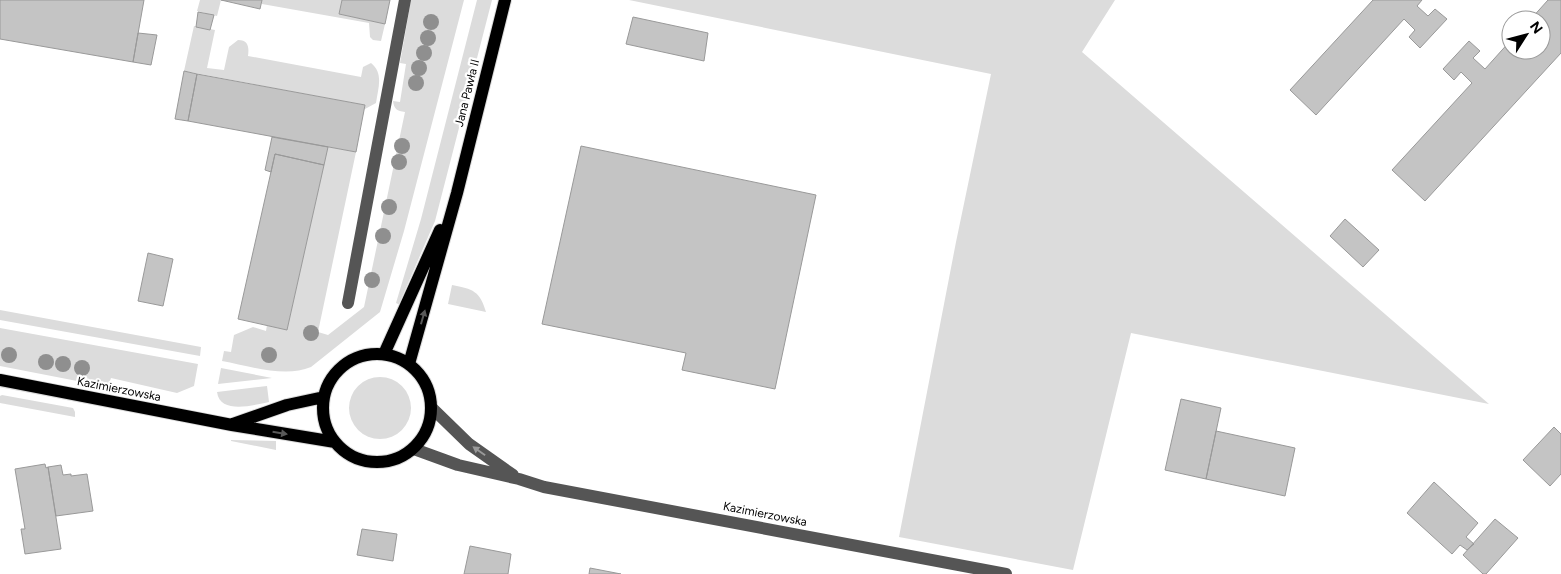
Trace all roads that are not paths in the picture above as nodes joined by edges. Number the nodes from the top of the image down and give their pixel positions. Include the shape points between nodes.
1 (405, 0) edge
2 (505, 0) edge
3 (457, 193) junction
4 (348, 304) dead end
5 (384, 354) junction
6 (409, 364) junction
7 (0, 380) edge
8 (324, 397) junction
9 (432, 408) junction
10 (232, 425) junction
11 (335, 442) junction
12 (414, 449) junction
13 (519, 479) junction
14 (1006, 574) edge

1 - 4 street
2 - 3 main road, Jana Pawła II
3 - 5 main road, Jana Pawła II
6 -> 3 main road, Jana Pawła II
5 - 6 main road
5 - 8 main road via 358,357 346,363 328,384
6 - 9 main road via 429,391
7 - 10 main road, Kazimierzowska
8 - 10 main road via 287,405
8 - 11 main road via 323,413
9 - 12 main road via 429,425
13 -> 9 street, Kazimierzowska via 469,444
10 -> 11 main road, Kazimierzowska
11 - 12 main road via 359,459 374,462 388,462
12 - 13 street, Kazimierzowska via 458,466
13 - 14 street, Kazimierzowska via 544,487

